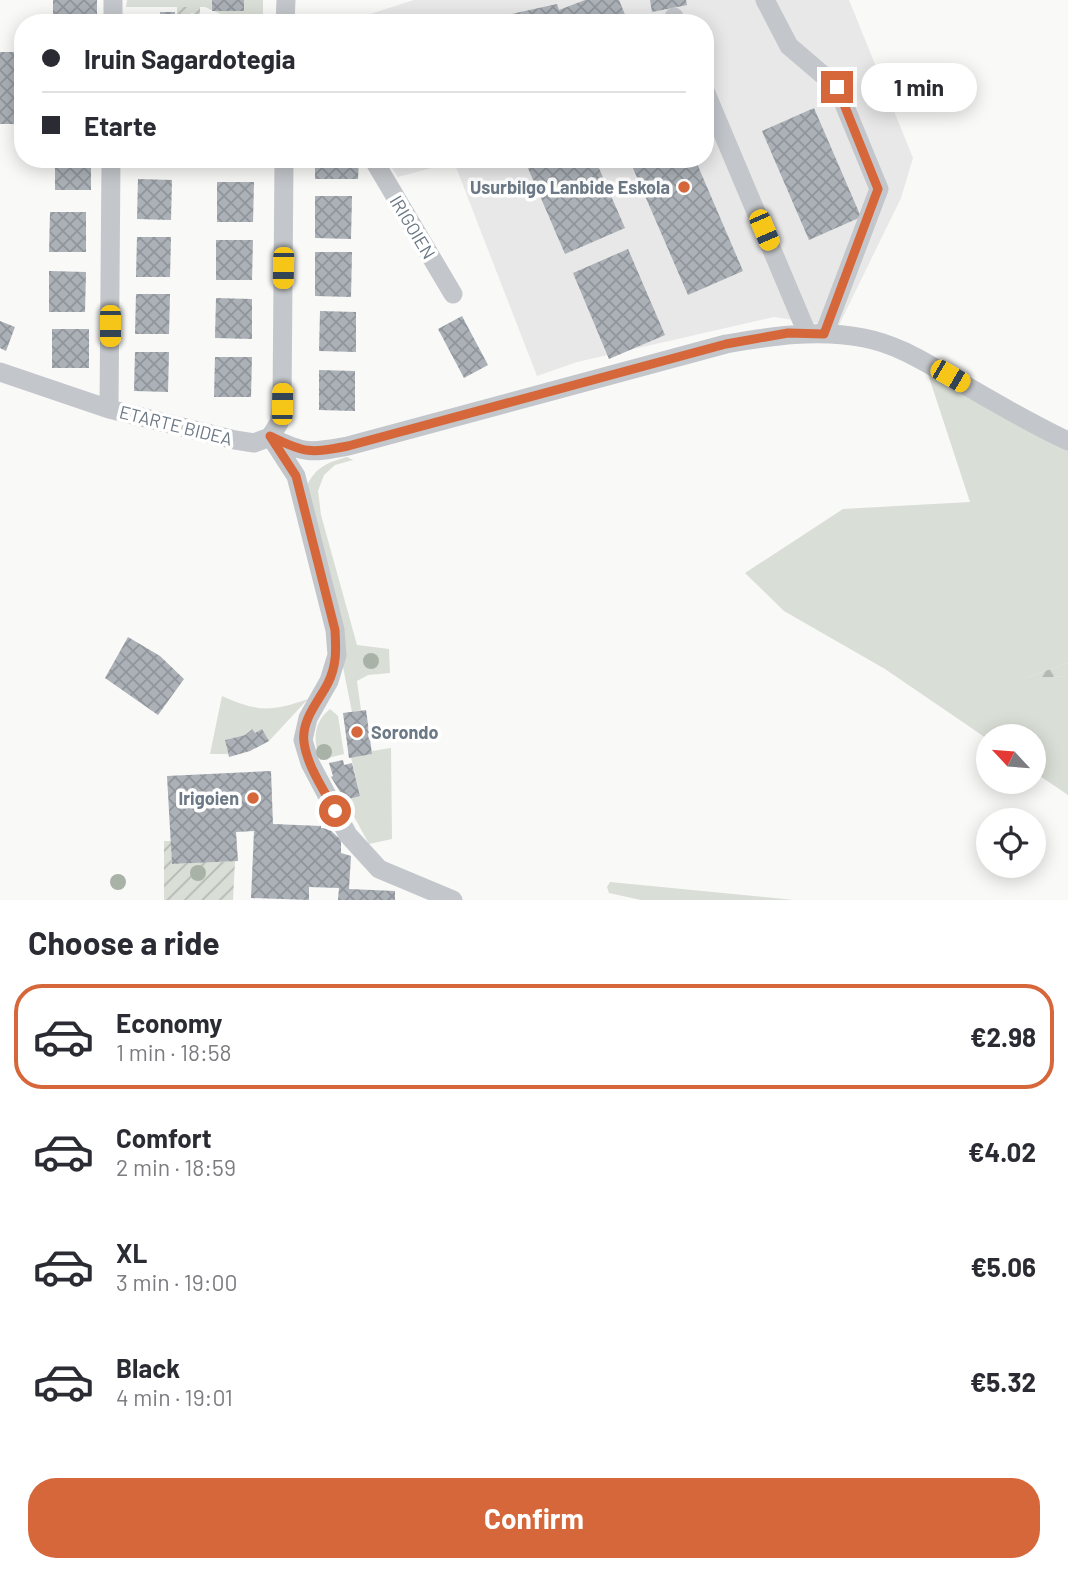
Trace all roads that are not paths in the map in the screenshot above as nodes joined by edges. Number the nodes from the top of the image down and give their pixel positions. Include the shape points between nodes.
1 (765, 0) edge
2 (714, 111) edge
3 (111, 168) edge
4 (284, 168) edge
5 (378, 168) edge
6 (453, 294) dead end
7 (815, 334) junction
8 (0, 372) edge
9 (109, 409) junction
10 (270, 436) junction
11 (1068, 441) edge
12 (453, 900) edge

1 - 7 street via 789,46 837,87 878,189
2 - 7 street
3 - 9 street
4 - 10 street via 282,404 279,423
5 - 6 street, IRIGOIEN
7 - 10 street via 788,333 726,344 313,453
7 - 11 street via 864,338 904,351
8 - 9 street, ETARTE BIDEA
9 - 10 street, ETARTE BIDEA via 235,440 254,443
10 - 12 street via 296,476 335,630 337,655 329,681 308,718 303,740 310,763 348,835 379,869

